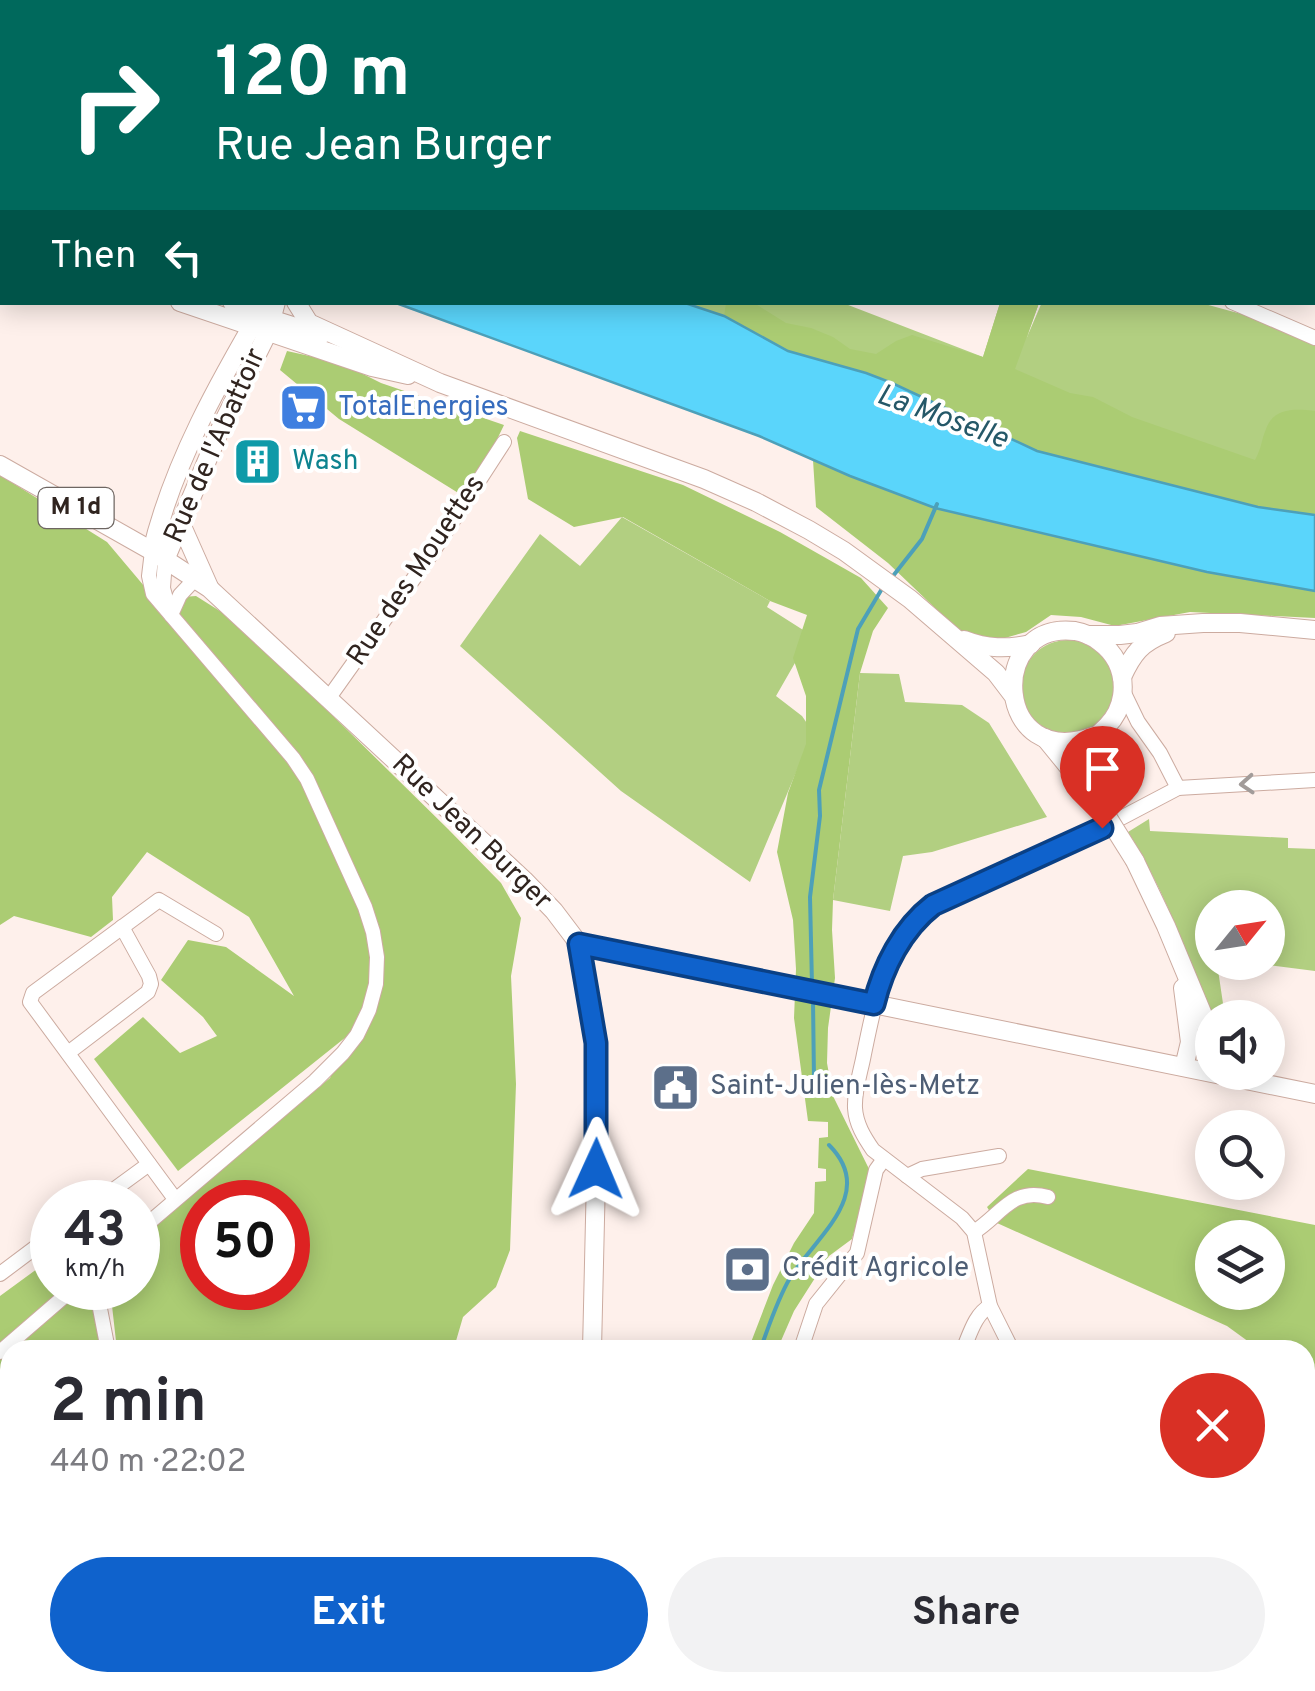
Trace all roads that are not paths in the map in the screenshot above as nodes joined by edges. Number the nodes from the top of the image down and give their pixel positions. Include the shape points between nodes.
1 (197, 305) edge
2 (239, 305) edge
3 (298, 305) edge
4 (1239, 305) edge
5 (267, 317) edge
6 (1315, 338) edge
7 (379, 353) junction
8 (440, 383) junction
9 (504, 442) dead end
10 (0, 465) edge
11 (182, 524) junction
12 (158, 556) junction
13 (202, 583) junction
14 (170, 616) junction
15 (1190, 623) junction
16 (1315, 630) edge
17 (1088, 634) junction
18 (951, 635) junction
19 (1032, 644) junction
20 (1123, 684) junction
21 (1012, 694) junction
22 (328, 698) junction
23 (1094, 736) junction
24 (1046, 738) junction
25 (1315, 780) edge
26 (1178, 788) junction
27 (1098, 802) junction
28 (122, 927) junction
29 (216, 934) dead end
30 (579, 944) junction
31 (1178, 958) junction
32 (1196, 1000) edge
33 (874, 1004) junction
34 (68, 1053) junction
35 (1184, 1067) junction
36 (1195, 1069) edge
37 (1285, 1088) edge
38 (1315, 1094) edge
39 (999, 1156) dead end
40 (884, 1159) junction
41 (150, 1164) junction
42 (907, 1176) junction
43 (128, 1180) edge
44 (1048, 1197) dead end
45 (175, 1199) junction
46 (160, 1212) edge
47 (974, 1232) junction
48 (30, 1252) edge
49 (0, 1274) edge
50 (990, 1306) junction
51 (49, 1310) edge
52 (100, 1310) edge
53 (14, 1340) edge
54 (106, 1340) edge
55 (592, 1340) edge
56 (803, 1340) edge
57 (968, 1340) edge
58 (1007, 1340) edge

1 - 5 main road
2 - 5 main road
3 - 7 main road via 309,322
4 - 6 street
5 - 7 main road
5 - 8 main road via 372,367
5 - 11 main road, Rue de l'Abattoir
5 - 12 main road, Rue de l'Abattoir via 206,411 160,514
7 - 8 main road
8 - 18 main road via 756,502 868,568
9 - 22 street, Rue des Mouettes
10 - 12 main road, M 1d
11 - 12 main road, Rue de l'Abattoir
11 - 13 main road
12 - 13 main road, Rue Jean Burger / M 1d
12 - 14 street via 150,576
13 - 14 street via 174,603
13 - 22 main road, Rue Jean Burger / M 1d
14 - 45 street via 307,779 364,907 377,957 369,1010 343,1054
15 - 16 main road
15 - 17 main road
15 - 20 main road via 1149,640 1133,656
17 - 19 main road via 1058,632
17 - 20 main road via 1116,659
18 - 19 main road via 998,648
18 - 21 main road
19 - 21 main road via 1020,658
20 - 23 main road via 1114,717
20 - 26 street
21 - 24 main road via 1030,728
22 - 30 main road, Rue Jean Burger / M 1d via 524,880
23 - 24 main road via 1078,742
23 - 27 main road via 1086,759
24 - 27 main road
25 -> 26 street
26 - 33 street via 933,905 898,944
27 - 31 main road, bridge via 1135,860
28 - 29 street via 159,900
28 - 34 street via 149,976 148,992
28 - 34 street via 33,993 30,1002
30 - 33 main road
30 - 55 main road via 596,1043
31 - 32 main road
31 - 35 main road via 1189,1021
33 - 35 main road
33 - 40 street via 855,1106 864,1138
34 - 41 street
35 - 36 main road
37 - 38 main road
39 - 42 street
40 - 42 street
40 - 56 street via 857,1253 816,1304
41 - 43 street
41 - 45 street
42 - 47 street
44 - 47 street via 1014,1198
45 - 46 street
47 - 50 street
48 - 49 street
50 - 57 street
50 - 58 street
51 - 53 street
52 - 54 street

